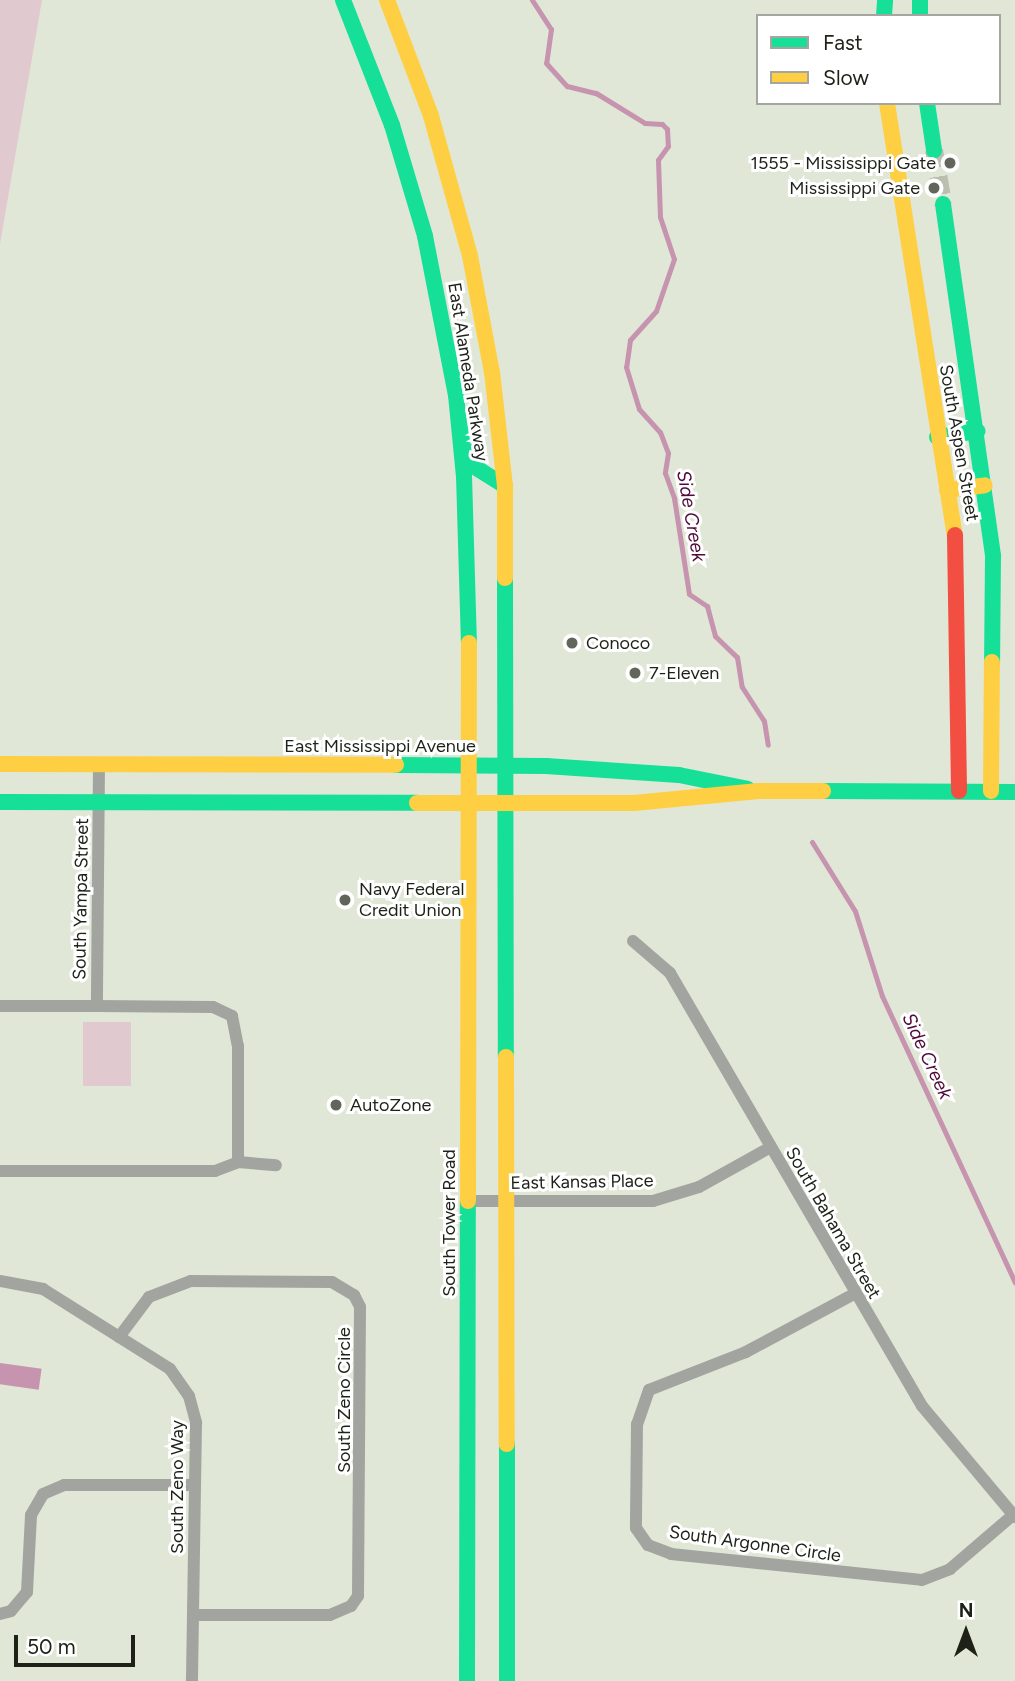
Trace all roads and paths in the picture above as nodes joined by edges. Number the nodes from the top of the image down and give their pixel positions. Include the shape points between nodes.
1 (343, 0) edge
2 (387, 0) edge
3 (887, 105) edge
4 (927, 105) edge
5 (934, 150) tunnel mouth
6 (943, 204) tunnel mouth
7 (448, 347) junction
8 (978, 431) junction
9 (937, 437) junction
10 (985, 485) junction
11 (505, 486) junction
12 (947, 490) junction
13 (0, 764) edge
14 (99, 764) junction
15 (468, 765) junction
16 (507, 766) junction
17 (758, 791) junction
18 (959, 792) junction
19 (991, 792) junction
20 (1015, 792) edge
21 (0, 802) edge
22 (100, 802) junction
23 (468, 802) junction
24 (507, 803) junction
25 (633, 941) dead end
26 (0, 1006) edge
27 (97, 1006) junction
28 (769, 1147) junction
29 (238, 1162) junction
30 (276, 1165) dead end
31 (0, 1171) edge
32 (468, 1201) junction
33 (507, 1201) junction
34 (0, 1281) edge
35 (854, 1294) junction
36 (119, 1337) junction
37 (195, 1485) junction
38 (1014, 1516) edge
39 (0, 1614) edge
40 (193, 1615) junction
41 (192, 1681) edge
42 (467, 1681) edge
43 (507, 1681) edge

1 - 7 main road, East Alameda Parkway via 409,179
2 - 11 main road, East Alameda Parkway via 431,116 470,256 492,372
3 - 9 main road, South Aspen Street
4 - 5 main road
6 - 8 main road, South Aspen Street
7 - 11 main road via 468,383 478,469
7 - 15 main road, East Alameda Parkway via 468,533
8 - 9 main road
8 - 10 main road, South Aspen Street
9 - 12 main road, South Aspen Street
10 - 12 main road
10 - 19 main road, South Aspen Street via 995,586
11 - 16 main road, East Alameda Parkway
12 - 18 main road, South Aspen Street via 961,591
13 - 14 main road, East Mississippi Avenue
14 - 15 main road, East Mississippi Avenue
14 - 22 street, South Yampa Street
15 - 16 main road, East Mississippi Avenue
15 - 23 main road, South Tower Road
16 - 17 main road, East Mississippi Avenue via 638,771
16 - 24 main road
17 - 18 main road, East Mississippi Avenue
17 - 24 main road, East Mississippi Avenue via 670,801
18 - 19 main road, East Mississippi Avenue
19 - 20 main road, East Mississippi Avenue
21 - 22 main road, East Mississippi Avenue
22 - 23 main road, East Mississippi Avenue
22 - 27 street, South Yampa Street
23 - 24 main road, East Mississippi Avenue
23 - 32 main road, South Tower Road
24 - 33 main road
25 - 28 street, South Bahama Street via 670,973
26 - 27 street
27 - 29 street via 213,1007 232,1016 239,1046
28 - 33 street, East Kansas Place via 699,1187 653,1200
28 - 35 street, South Bahama Street
29 - 30 street
29 - 31 street via 215,1171
32 - 33 street, East Kansas Place
32 - 42 main road, South Tower Road
33 - 43 main road
34 - 36 street, South Zeno Way via 43,1289
35 - 38 street, South Bahama Street via 922,1406
35 - 38 street, South Argonne Circle via 746,1352 649,1390 637,1424 636,1476 636,1528 648,1545 671,1554 922,1580 950,1569
36 - 37 street, South Zeno Way via 170,1369 189,1396 196,1423
36 - 40 street, South Zeno Circle via 149,1297 191,1281 332,1282 354,1295 360,1307 358,1596 342,1612 330,1615
37 - 39 street via 64,1485 43,1494 31,1515 27,1592 11,1611
37 - 40 street, South Zeno Way
40 - 41 street, South Zeno Way

